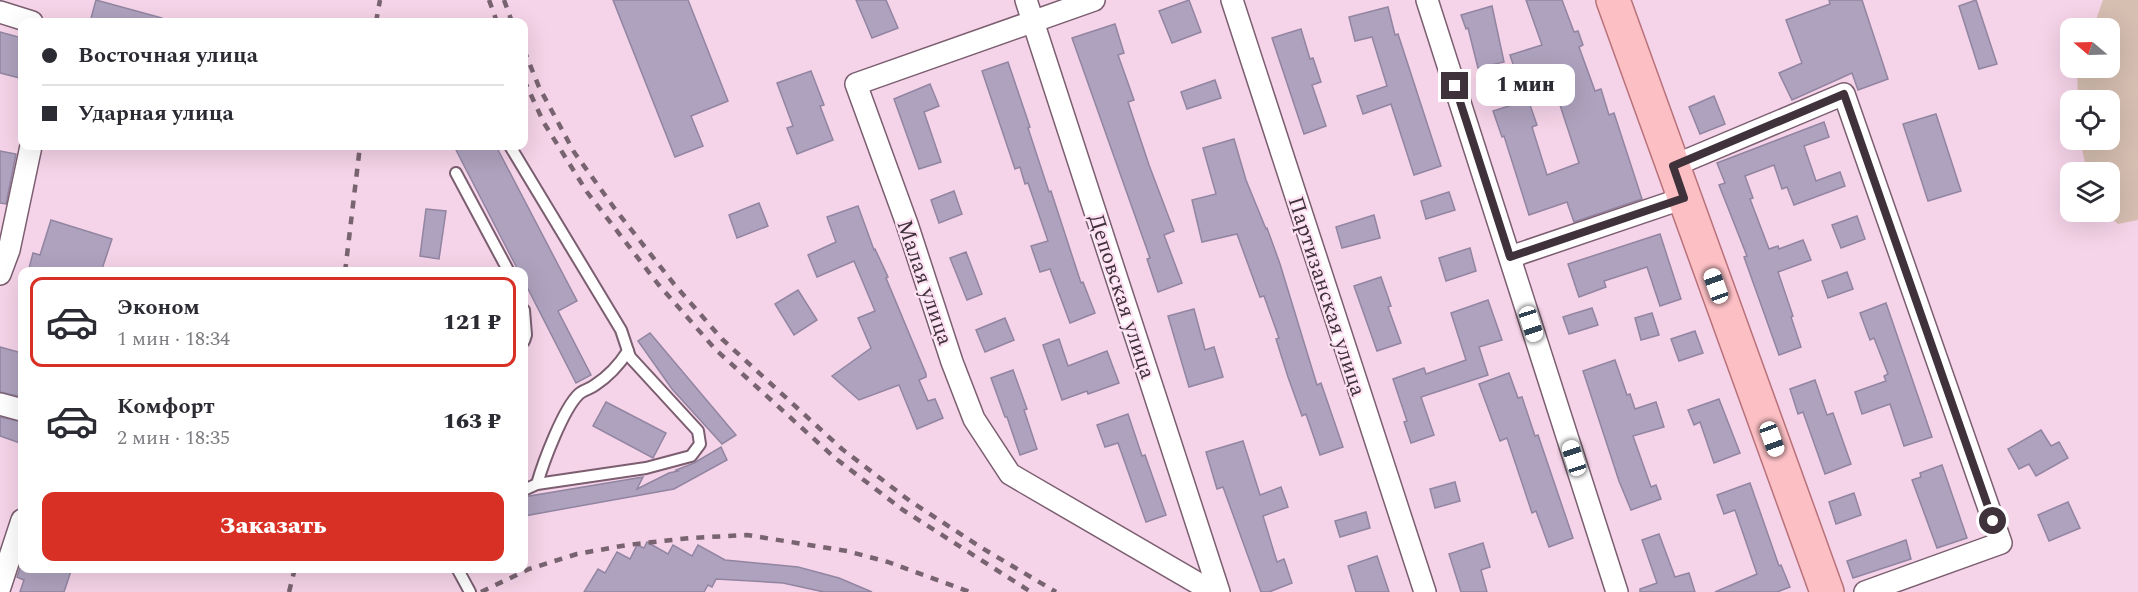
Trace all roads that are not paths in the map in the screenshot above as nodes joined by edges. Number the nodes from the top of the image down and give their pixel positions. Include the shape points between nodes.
1 (1026, 0) edge
2 (1094, 0) edge
3 (1232, 0) edge
4 (1428, 0) edge
5 (1613, 0) edge
6 (0, 12) edge
7 (19, 18) edge
8 (1033, 22) junction
9 (31, 150) edge
10 (512, 150) edge
11 (1673, 166) junction
12 (456, 173) dead end
13 (1684, 198) junction
14 (1510, 257) junction
15 (505, 267) edge
16 (0, 274) edge
17 (628, 351) junction
18 (0, 404) edge
19 (18, 409) edge
20 (537, 484) junction
21 (528, 488) edge
22 (18, 532) edge
23 (460, 573) edge
24 (0, 587) edge
25 (470, 592) edge
26 (1213, 592) edge
27 (1219, 592) edge
28 (1425, 592) edge
29 (1617, 592) edge
30 (1827, 592) edge
31 (1865, 592) edge

1 - 8 street, Деповская улица
2 - 8 street
3 - 28 street, Партизанская улица
4 - 14 street
5 - 11 main road
6 - 7 street
8 - 26 street, Малая улица via 856,84 974,419 1010,474
8 - 27 street, Деповская улица
9 - 16 street
10 - 17 lane via 621,330
11 - 13 main road
11 - 31 street via 1844,94 2001,543
12 - 15 lane
13 - 14 street
13 - 30 main road
14 - 29 street
17 - 20 lane via 611,373 579,394 563,419
17 - 20 lane via 698,431 700,444 691,456 646,468
18 - 19 street
20 - 21 lane
22 - 24 street
23 - 25 lane

